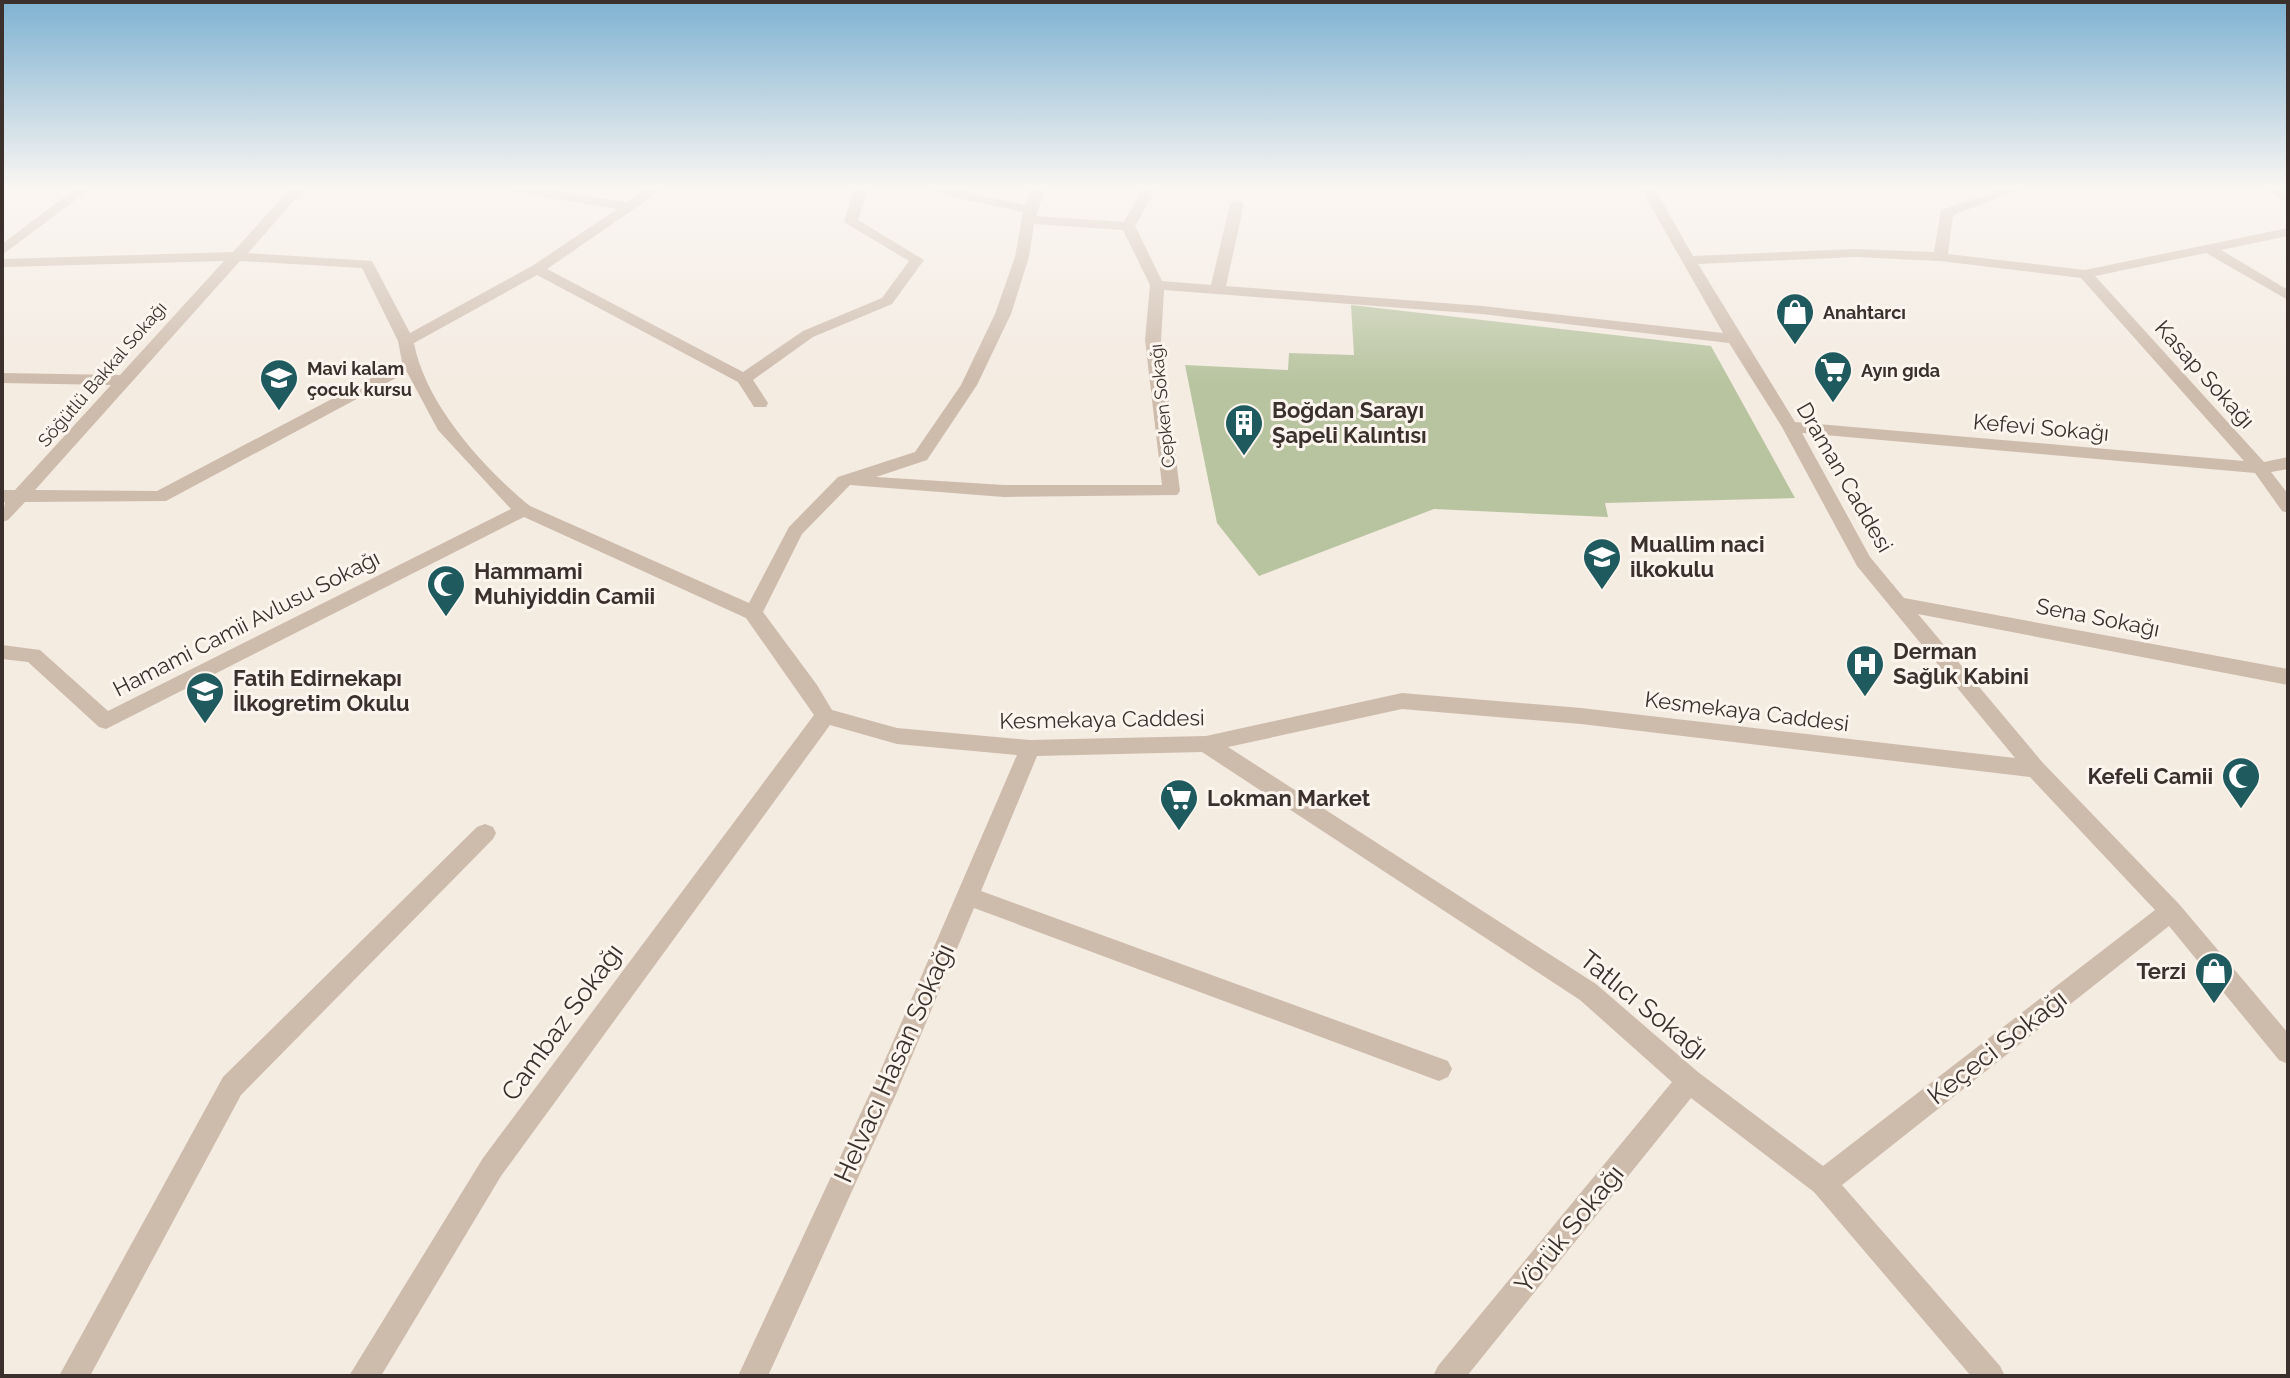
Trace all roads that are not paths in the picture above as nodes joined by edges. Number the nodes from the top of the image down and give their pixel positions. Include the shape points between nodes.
1 (237, 253) edge
2 (561, 253) edge
3 (905, 253) edge
4 (1023, 253) edge
5 (1141, 253) edge
6 (1226, 253) edge
7 (1687, 253) edge
8 (1848, 253) edge
9 (1862, 253) edge
10 (1941, 253) edge
11 (2193, 253) edge
12 (2216, 253) edge
13 (234, 256) junction
14 (1940, 257) junction
15 (1691, 260) junction
16 (2, 263) edge
17 (537, 269) junction
18 (2085, 274) junction
19 (1157, 285) junction
20 (1218, 287) junction
21 (2288, 296) edge
22 (1734, 339) junction
23 (406, 341) junction
24 (410, 364) junction
25 (2, 378) edge
26 (744, 379) junction
27 (122, 380) junction
28 (760, 403) dead end
29 (1790, 427) junction
30 (2288, 463) edge
31 (2260, 468) junction
32 (844, 481) junction
33 (2, 496) edge
34 (20, 497) junction
35 (2288, 507) edge
36 (524, 510) junction
37 (2, 516) edge
38 (1900, 604) junction
39 (753, 613) junction
40 (2, 652) edge
41 (2288, 677) edge
42 (825, 716) junction
43 (1206, 744) junction
44 (1030, 748) junction
45 (2036, 769) junction
46 (485, 833) dead end
47 (966, 895) junction
48 (2171, 911) junction
49 (2288, 1052) edge
50 (1439, 1069) dead end
51 (1689, 1081) junction
52 (1823, 1183) junction
53 (74, 1376) edge
54 (364, 1376) edge
55 (753, 1376) edge
56 (1448, 1376) edge
57 (1990, 1376) edge

1 - 13 street, Söğütlü Bakkal Sokağı
2 - 17 street
3 - 26 street via 917,260 887,301 808,334
4 - 32 street via 1003,314 969,385 921,456
5 - 19 street
6 - 20 street
7 - 15 street, Draman Caddesi
8 - 15 street
9 - 14 street
10 - 14 street
11 - 18 street
12 - 21 street
13 - 16 street
13 - 23 street via 367,264
13 - 27 street, Söğütlü Bakkal Sokağı
14 - 18 street
15 - 22 street, Draman Caddesi
17 - 23 street
17 - 26 street
18 - 31 street, Kasap Sokağı
19 - 20 street
19 - 32 street, Cepken Sokağı via 1153,340 1171,491 1004,491
20 - 22 street
22 - 29 street, Draman Caddesi
23 - 24 street
24 - 34 street via 160,497
24 - 36 street via 444,426
25 - 27 street
26 - 28 street
27 - 34 street, Söğütlü Bakkal Sokağı
29 - 31 street, Kefevi Sokağı
29 - 38 street, Draman Caddesi via 1863,561
30 - 31 street, Kefevi Sokağı
31 - 35 street, Kasap Sokağı
32 - 39 street via 795,531
33 - 34 street
34 - 37 street, Söğütlü Bakkal Sokağı
36 - 39 street
36 - 40 street, Hamami Camii Avlusu Sokağı via 106,721 33,655
38 - 41 street, Sena Sokağı
38 - 45 street, Draman Caddesi
39 - 42 street
42 - 44 street, Kesmekaya Caddesi via 897,736
42 - 54 street, Cambaz Sokağı via 492,1167
43 - 44 street, Kesmekaya Caddesi
43 - 45 street, Kesmekaya Caddesi via 1402,701 1581,716
43 - 51 street, Tatlıcı Sokağı via 1588,992
44 - 47 street, Helvacı Hasan Sokağı
45 - 48 street, Draman Caddesi
46 - 53 street via 232,1086
47 - 50 street
47 - 55 street, Helvacı Hasan Sokağı via 888,1083
48 - 49 street, Draman Caddesi
48 - 52 street, Keçeci Sokağı
51 - 52 street, Tatlıcı Sokağı
51 - 56 street, Yörük Sokağı
52 - 57 street, Tatlıcı Sokağı

